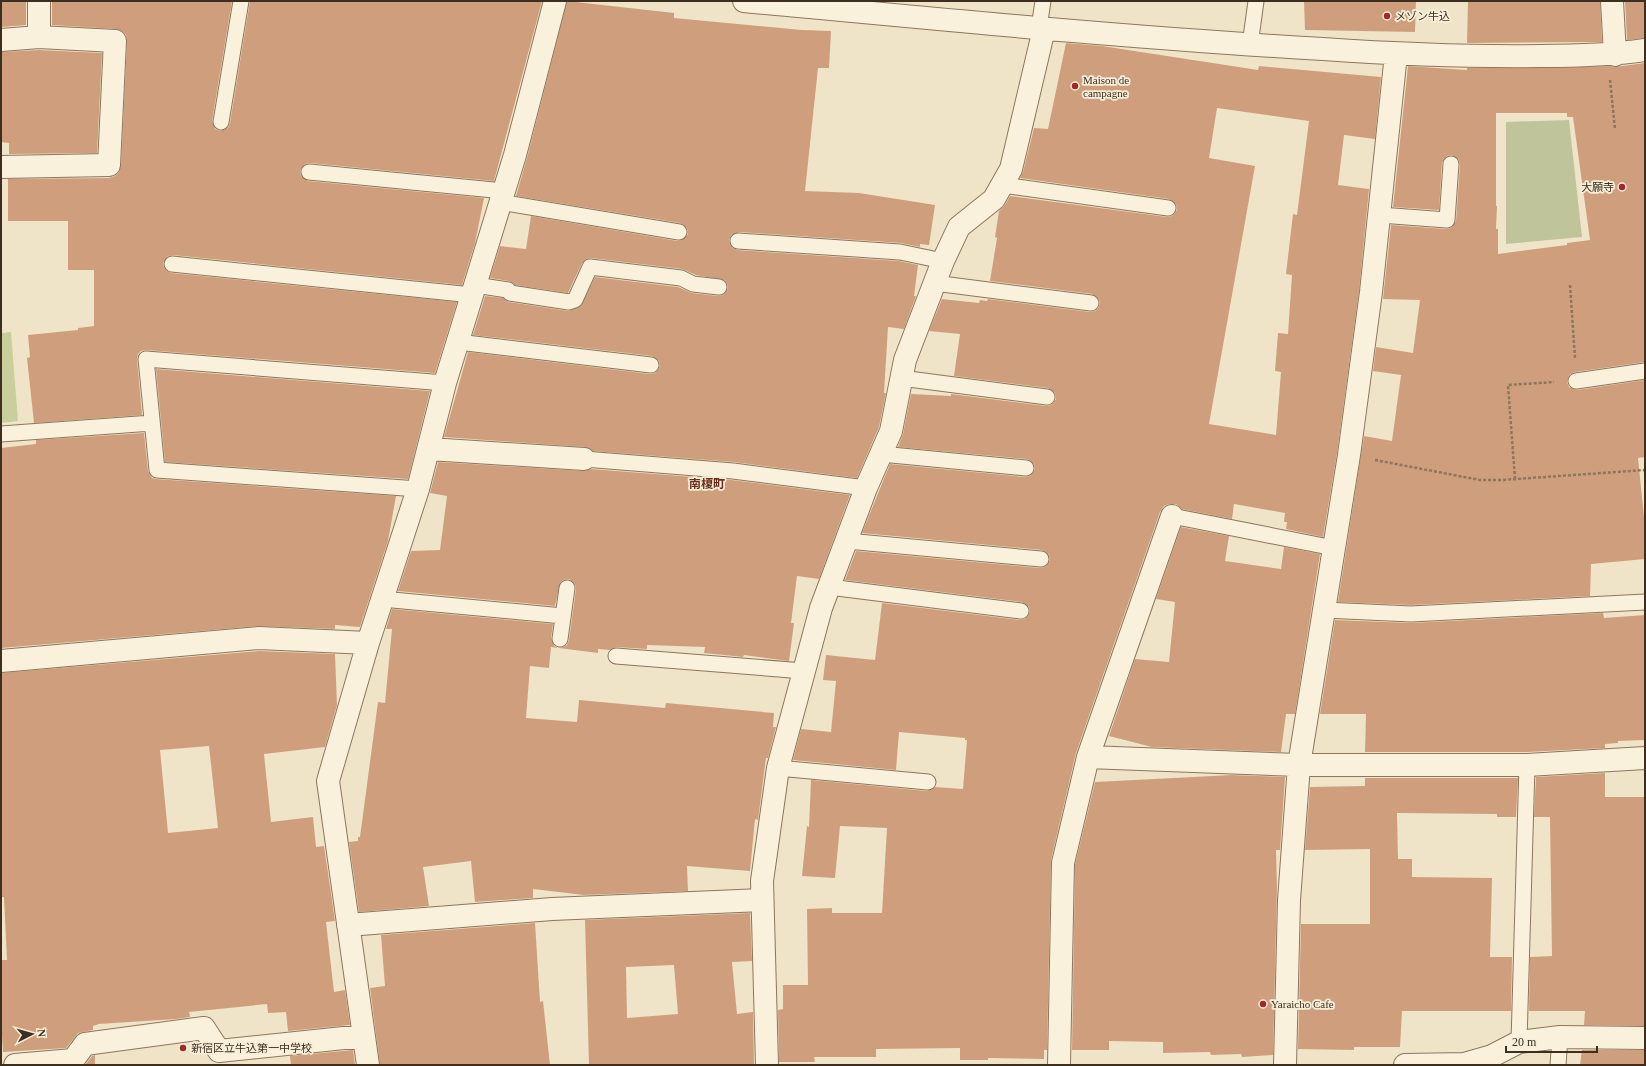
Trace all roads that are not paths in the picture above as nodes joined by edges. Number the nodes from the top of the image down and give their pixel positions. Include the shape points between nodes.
1 (39, 1) edge
2 (241, 1) edge
3 (555, 1) edge
4 (744, 1) edge
5 (1043, 1) edge
6 (1256, 1) edge
7 (1612, 1) edge
8 (835, 5) edge
9 (1041, 28) junction
10 (39, 37) junction
11 (1, 40) edge
12 (1250, 45) junction
13 (1645, 50) edge
14 (1396, 54) junction
15 (1611, 55) junction
16 (221, 122) dead end
17 (1452, 164) dead end
18 (1, 167) edge
19 (308, 172) dead end
20 (1002, 185) junction
21 (502, 197) junction
22 (1168, 208) dead end
23 (1380, 215) junction
24 (679, 232) dead end
25 (738, 241) dead end
26 (942, 261) junction
27 (172, 264) dead end
28 (934, 283) junction
29 (719, 287) dead end
30 (474, 290) junction
31 (1091, 303) dead end
32 (458, 342) junction
33 (651, 365) dead end
34 (1645, 371) edge
35 (901, 378) junction
36 (1576, 381) road end
37 (445, 382) junction
38 (1047, 397) dead end
39 (152, 423) junction
40 (1, 434) edge
41 (429, 449) junction
42 (881, 454) junction
43 (584, 460) joint
44 (1026, 468) dead end
45 (866, 488) junction
46 (418, 489) junction
47 (1172, 516) joint
48 (847, 541) junction
49 (1334, 548) junction
50 (1041, 560) dead end
51 (829, 587) junction
52 (566, 588) dead end
53 (382, 599) junction
54 (1645, 602) edge
55 (1324, 610) junction
56 (1021, 611) dead end
57 (563, 616) junction
58 (560, 639) dead end
59 (368, 643) junction
60 (616, 656) dead end
61 (1, 661) edge
62 (804, 671) junction
63 (1088, 757) junction
64 (1645, 758) edge
65 (1299, 765) junction
66 (1527, 765) junction
67 (778, 768) junction
68 (928, 782) dead end
69 (762, 900) junction
70 (348, 925) junction
71 (363, 1036) junction
72 (1560, 1037) junction
73 (1645, 1038) edge
74 (1518, 1042) junction
75 (15, 1065) edge
76 (368, 1065) edge
77 (767, 1065) edge
78 (1059, 1065) edge
79 (1285, 1065) edge
80 (1405, 1065) edge
81 (1558, 1065) edge

1 - 10 street
2 - 16 lane
3 - 21 street
4 - 8 street
5 - 9 lane
6 - 12 lane
7 - 15 street
8 - 9 street
9 - 12 street
9 - 20 street via 1011,169
10 - 11 street
10 - 18 street via 115,41 109,165
12 - 14 street
13 - 15 street
14 - 15 street via 1496,57
14 - 23 street
17 - 23 lane via 1447,220
19 - 21 lane
20 - 22 lane
20 - 26 street via 994,199 959,228
21 - 24 lane
21 - 30 street
23 - 49 street via 1349,455
25 - 26 lane via 900,252
26 - 28 street
27 - 30 lane
28 - 31 lane
28 - 35 street via 905,360
29 - 30 lane via 693,284 680,278 590,268 575,300 569,302 510,293 508,290
30 - 32 street
32 - 33 lane
32 - 37 street
34 - 36 lane
35 - 38 lane
35 - 42 street via 891,431
37 - 39 lane via 146,359
37 - 41 street
39 - 40 lane
39 - 46 lane via 157,470
41 - 43 street
41 - 46 street
42 - 44 lane
42 - 45 street
43 - 45 lane via 733,471
45 - 48 street
46 - 53 street
47 - 49 lane
47 - 63 street
48 - 50 lane
48 - 51 street
49 - 55 street
51 - 56 lane
51 - 62 street
52 - 57 lane
53 - 57 lane
53 - 59 street
54 - 55 lane via 1411,614
55 - 65 street
57 - 58 lane
59 - 61 street via 259,638
59 - 70 street via 328,781
60 - 62 lane
62 - 67 street
63 - 65 street
63 - 78 street via 1063,863
64 - 66 street
65 - 66 street
65 - 79 street via 1289,900
66 - 74 lane
67 - 68 lane
67 - 69 street via 762,882
69 - 70 street via 552,909
69 - 77 street
70 - 71 street
71 - 75 street via 219,1051 204,1028 85,1044 73,1060
71 - 76 street
72 - 73 street
72 - 74 street
72 - 81 lane
74 - 80 street via 1492,1056 1464,1064

